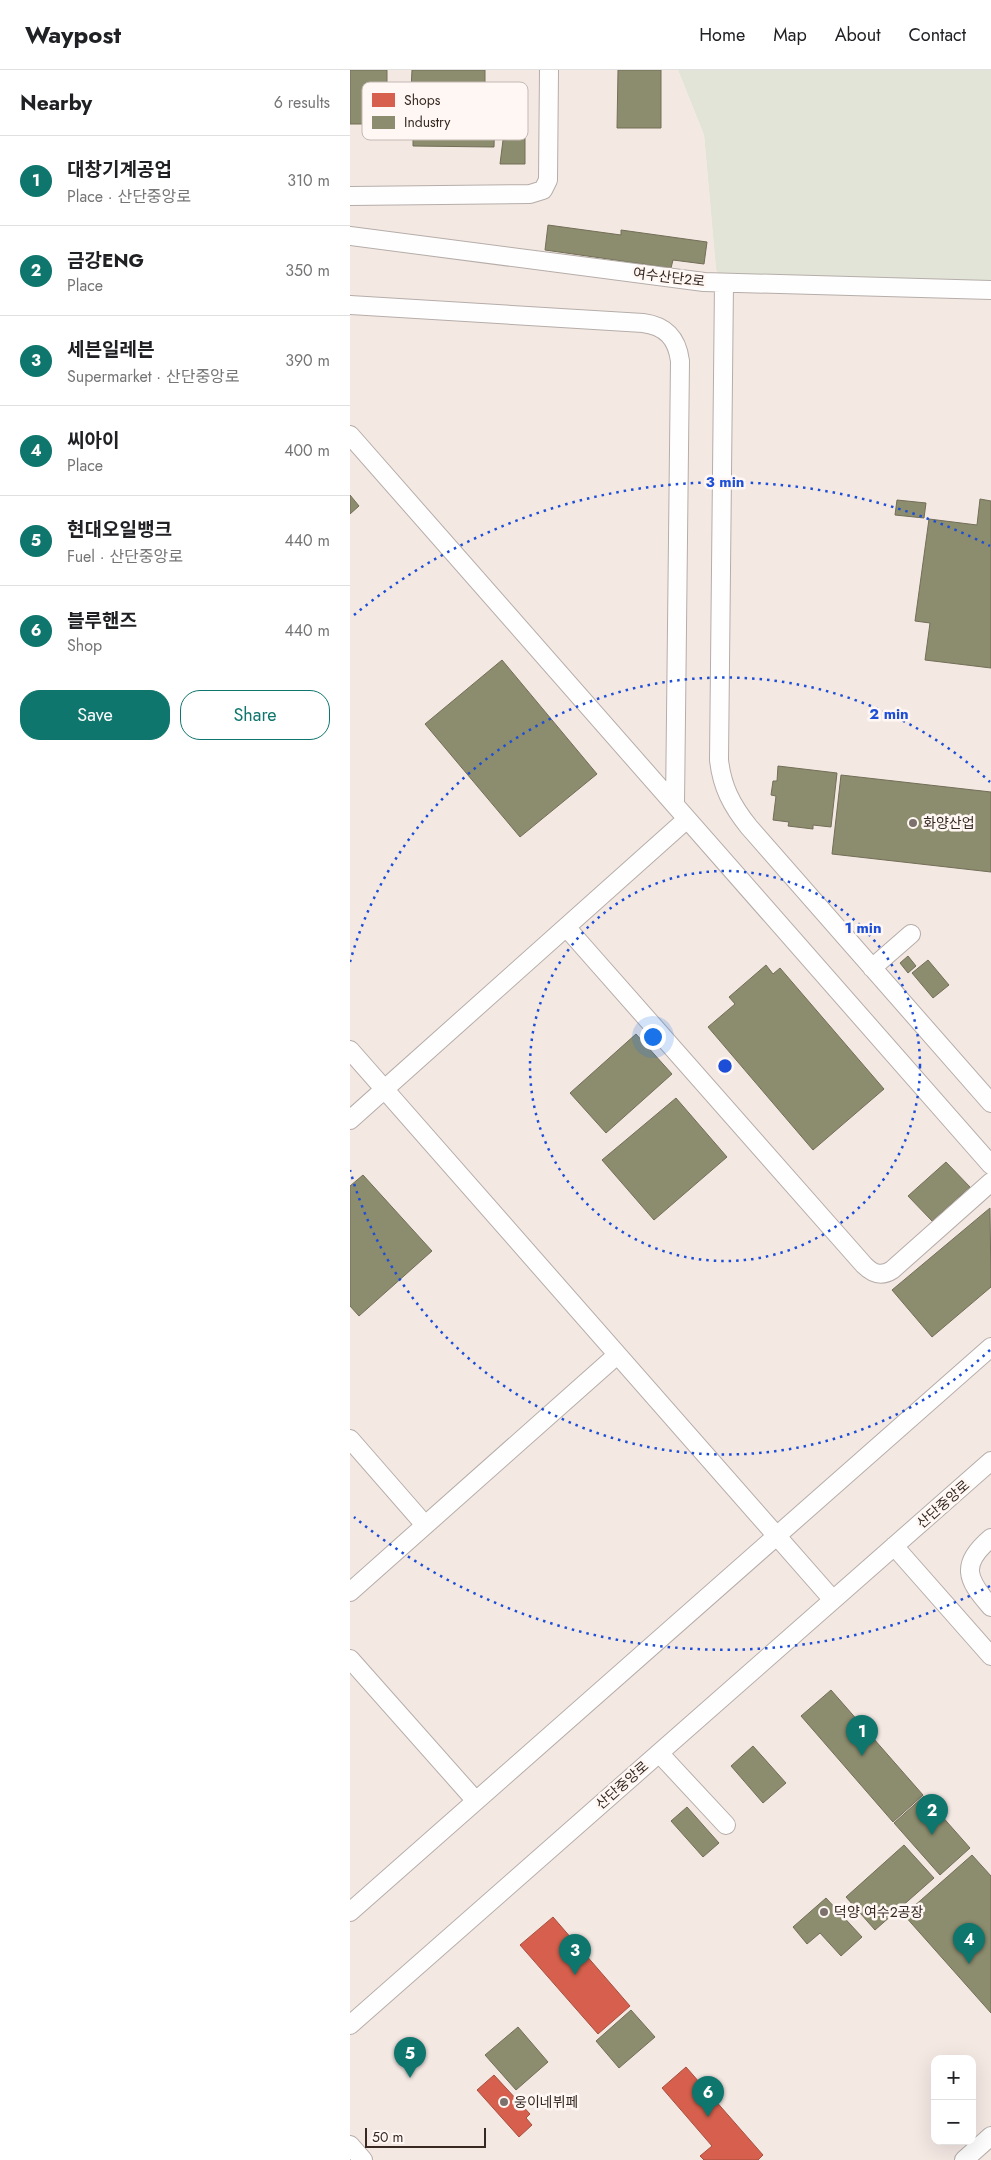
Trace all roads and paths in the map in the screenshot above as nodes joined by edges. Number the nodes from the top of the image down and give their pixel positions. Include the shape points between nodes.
1 (549, 70) edge
2 (350, 196) edge
3 (350, 236) edge
4 (724, 283) junction
5 (991, 290) edge
6 (350, 305) edge
7 (350, 435) edge
8 (675, 805) junction
9 (687, 819) junction
10 (566, 927) junction
11 (911, 934) dead end
12 (872, 968) junction
13 (350, 1050) edge
14 (384, 1089) junction
15 (991, 1103) edge
16 (350, 1120) edge
17 (991, 1165) edge
18 (991, 1182) edge
19 (991, 1347) edge
20 (617, 1355) junction
21 (350, 1439) edge
22 (991, 1461) edge
23 (425, 1525) junction
24 (776, 1536) junction
25 (991, 1538) edge
26 (894, 1546) junction
27 (350, 1592) edge
28 (833, 1600) junction
29 (991, 1607) edge
30 (991, 1656) edge
31 (350, 1659) edge
32 (659, 1753) junction
33 (476, 1801) junction
34 (726, 1825) dead end
35 (350, 1912) edge
36 (350, 2025) edge
37 (991, 2136) edge
38 (350, 2145) edge
39 (363, 2160) edge
40 (964, 2160) edge

1 - 2 street via 548,180 543,190 530,194
3 - 4 street, 여수산단2로
4 - 5 street, 여수산단2로
4 - 12 street via 720,775 729,798 749,828
6 - 8 street via 643,323 658,326 673,339 680,361
7 - 8 street
8 - 9 street
9 - 10 street
9 - 17 street
10 - 14 street
10 - 18 street via 874,1273 892,1270
11 - 12 street
12 - 15 street
13 - 14 street
14 - 16 street
14 - 20 street
19 - 24 street
20 - 23 street
20 - 24 street
21 - 23 street
22 - 26 street, 산단중앙로
23 - 27 street
24 - 28 street
24 - 33 street
25 - 29 street via 974,1554 970,1571 973,1585
26 - 28 street, 산단중앙로
26 - 30 street
28 - 32 street, 산단중앙로
31 - 33 street
32 - 34 street
32 - 36 street, 산단중앙로
33 - 35 street
37 - 40 street
38 - 39 street

